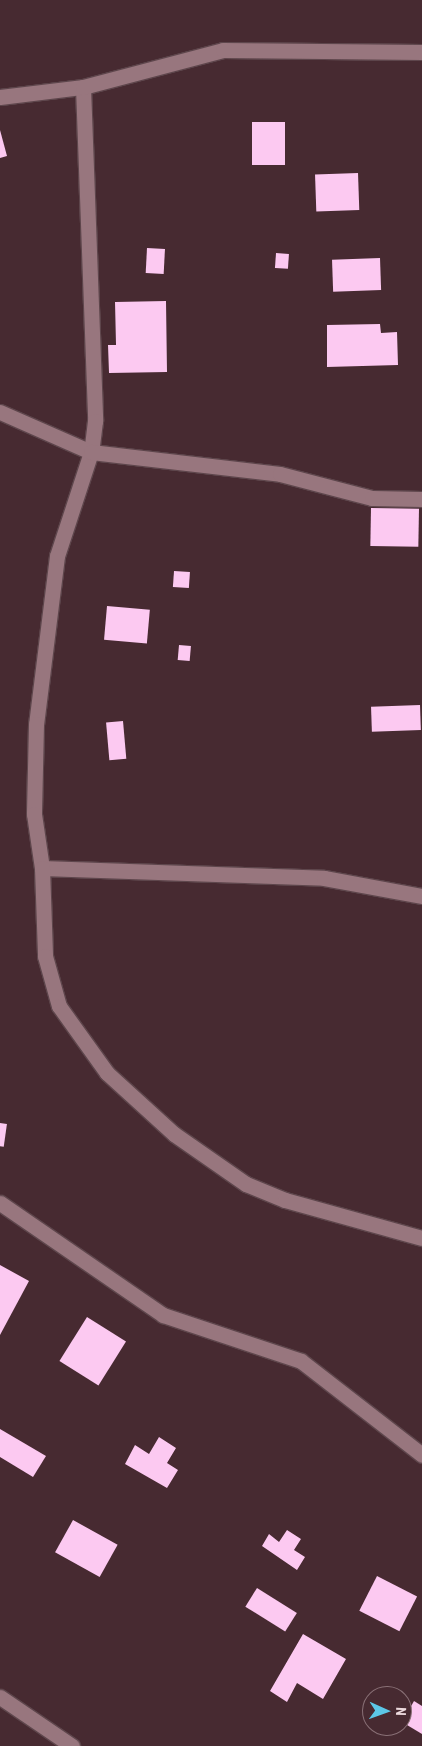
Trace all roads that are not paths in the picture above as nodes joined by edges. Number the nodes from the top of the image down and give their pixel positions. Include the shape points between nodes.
1 (422, 52) edge
2 (83, 87) junction
3 (0, 97) edge
4 (0, 412) edge
5 (91, 452) junction
6 (422, 498) edge
7 (42, 868) junction
8 (422, 896) edge
9 (0, 1203) edge
10 (422, 1238) edge
11 (422, 1455) edge
12 (0, 1697) edge
13 (72, 1746) edge

1 - 2 lane via 224,50
2 - 3 lane
2 - 5 lane via 96,422
4 - 5 lane
5 - 6 lane via 280,474 372,498
5 - 7 lane via 57,556 37,714 34,814
7 - 8 lane via 324,878
7 - 10 lane via 45,956 59,1006 107,1073 174,1134 246,1184 285,1200
9 - 11 lane via 163,1315 197,1330 257,1343 301,1361
12 - 13 lane

